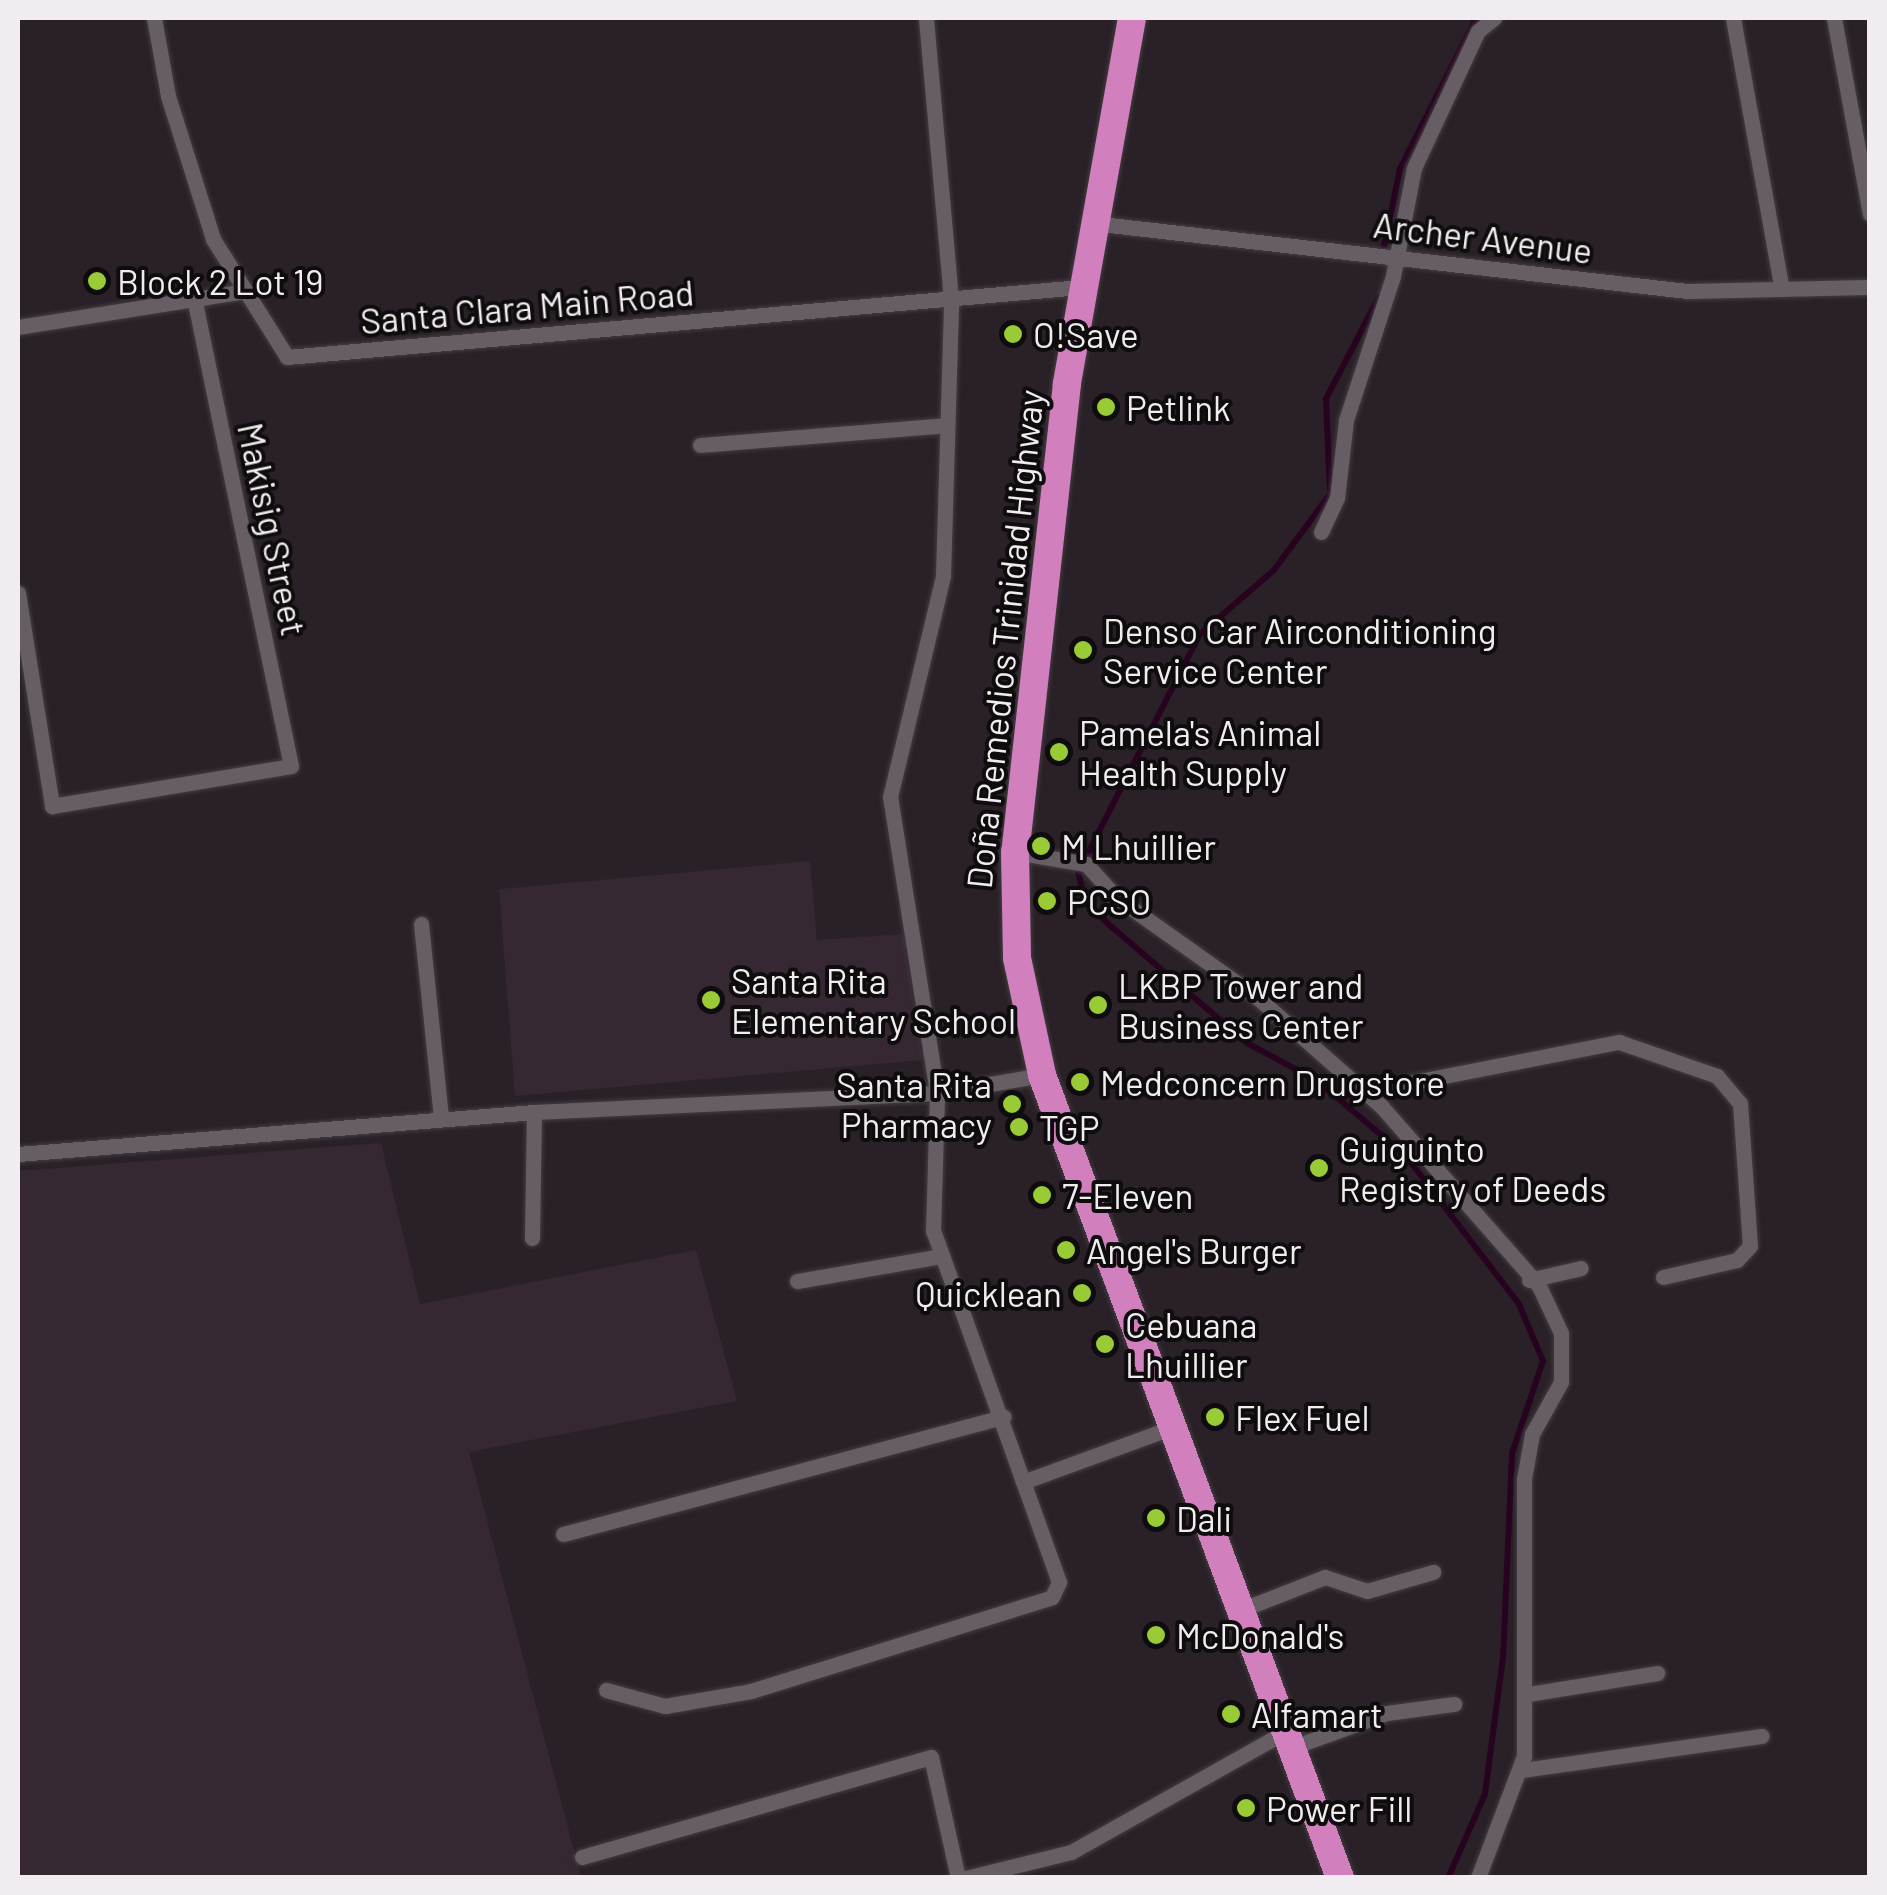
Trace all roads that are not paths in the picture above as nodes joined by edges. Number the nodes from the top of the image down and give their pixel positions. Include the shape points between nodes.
1 (154, 18) edge
2 (926, 18) edge
3 (1132, 18) edge
4 (1494, 18) edge
5 (1733, 18) edge
6 (1834, 18) edge
7 (1870, 214) edge
8 (1092, 223) junction
9 (1396, 258) junction
10 (1080, 287) junction
11 (1870, 288) edge
12 (1782, 289) junction
13 (246, 291) junction
14 (951, 299) junction
15 (196, 303) junction
16 (18, 327) edge
17 (947, 425) junction
18 (700, 445) dead end
19 (1321, 532) dead end
20 (18, 593) edge
21 (1015, 852) junction
22 (421, 924) dead end
23 (1042, 1074) junction
24 (1362, 1092) junction
25 (937, 1093) junction
26 (534, 1112) junction
27 (441, 1119) junction
28 (18, 1154) edge
29 (532, 1238) dead end
30 (942, 1256) junction
31 (1581, 1268) dead end
32 (1663, 1276) dead end
33 (1529, 1280) junction
34 (797, 1281) dead end
35 (1004, 1417) junction
36 (1173, 1426) junction
37 (1024, 1482) junction
38 (563, 1534) dead end
39 (1434, 1572) dead end
40 (1243, 1608) junction
41 (1657, 1673) dead end
42 (606, 1690) dead end
43 (1529, 1694) junction
44 (1454, 1704) dead end
45 (1762, 1736) dead end
46 (1290, 1739) junction
47 (1522, 1770) junction
48 (582, 1857) dead end
49 (958, 1878) edge
50 (966, 1878) edge
51 (1340, 1878) edge
52 (1478, 1878) edge

1 - 13 street, Santa Clara Main Road via 168,96 213,239
2 - 14 street
3 - 8 highway, Doña Remedios Trinidad Highway
4 - 9 street via 1478,31 1414,168
5 - 12 street
6 - 7 street
8 - 9 street, Archer Avenue
8 - 10 highway, Doña Remedios Trinidad Highway
9 - 12 street, Archer Avenue via 1686,291
9 - 19 street
10 - 14 street, Santa Clara Main Road
10 - 21 highway, Doña Remedios Trinidad Highway
11 - 12 street, Archer Avenue
13 - 14 street, Santa Clara Main Road via 287,357
13 - 15 street
14 - 17 street
15 - 16 street
15 - 20 street, Makisig Street via 292,766 52,806
17 - 18 street
17 - 25 street via 943,576 890,773
21 - 23 highway, Doña Remedios Trinidad Highway via 1017,958
21 - 24 street via 1078,862
22 - 27 street
23 - 25 street
23 - 36 highway, Doña Remedios Trinidad Highway
24 - 32 street via 1618,1042 1717,1076 1740,1103 1750,1246 1737,1260
24 - 33 street via 1416,1139
25 - 26 street
25 - 30 street via 941,1190 932,1232
26 - 27 street
26 - 29 street
27 - 28 street
30 - 34 street
30 - 35 street
31 - 33 street
33 - 43 street via 1562,1333 1565,1362 1532,1434 1524,1479
35 - 37 street
35 - 38 street
36 - 37 street
36 - 40 highway, Doña Remedios Trinidad Highway
37 - 42 street via 1059,1582 1052,1598 751,1691 665,1706
39 - 40 street via 1367,1592 1324,1577
40 - 46 highway, Doña Remedios Trinidad Highway
41 - 43 street
43 - 47 street
44 - 46 street
45 - 47 street
46 - 50 street via 1070,1852
46 - 51 highway, Doña Remedios Trinidad Highway
47 - 52 street
48 - 49 street via 931,1758

